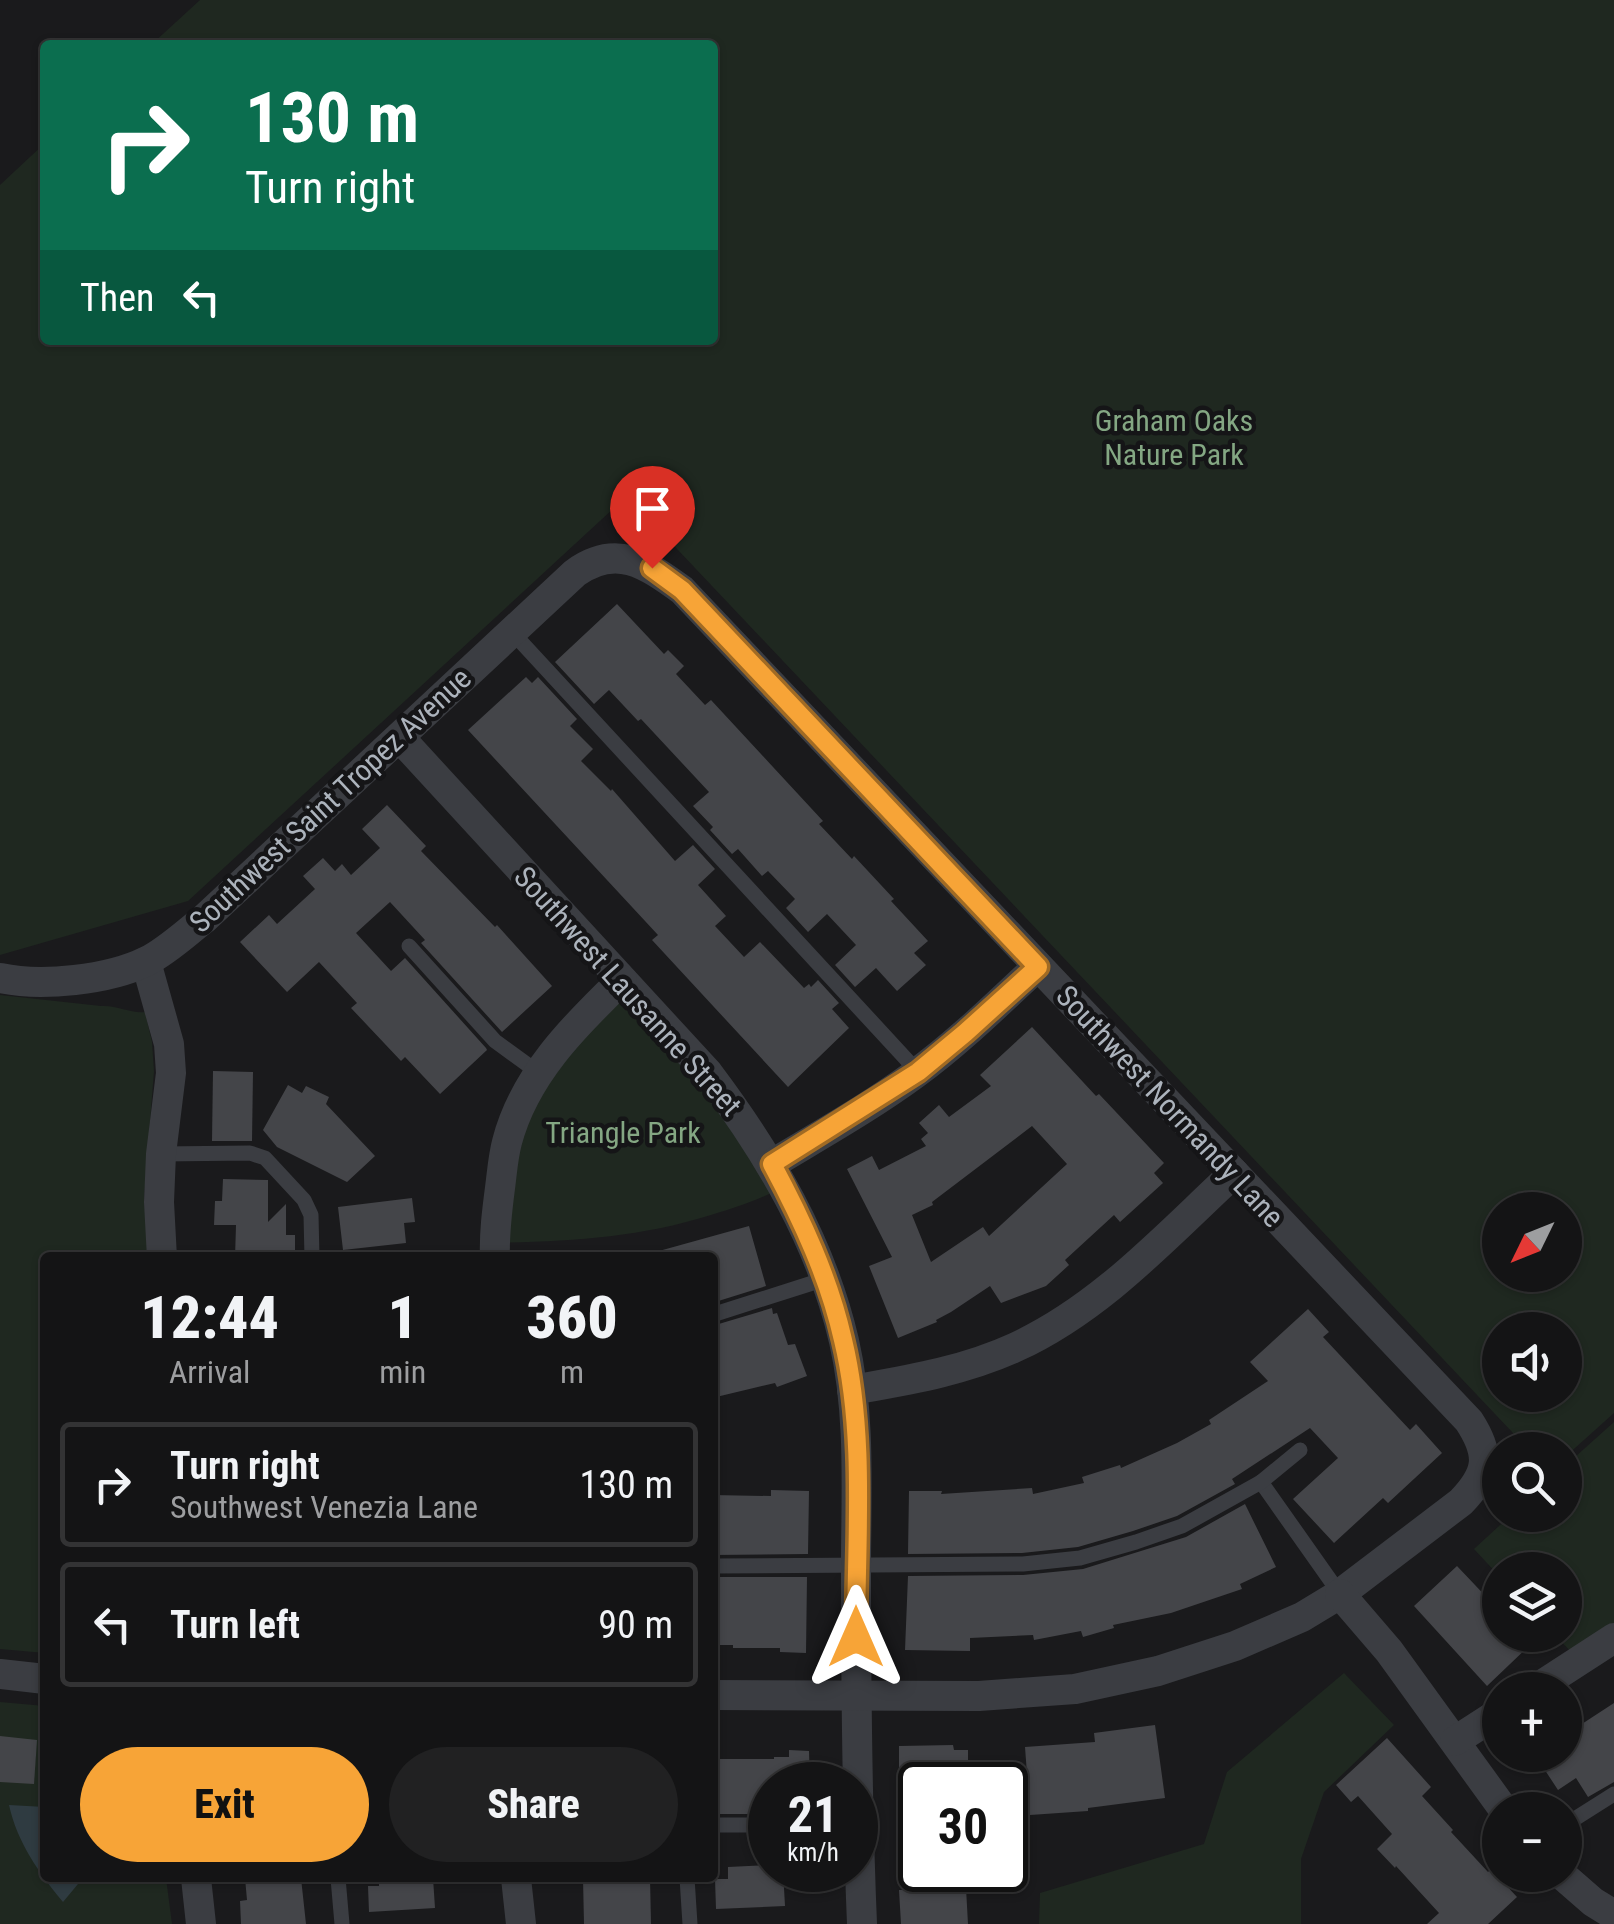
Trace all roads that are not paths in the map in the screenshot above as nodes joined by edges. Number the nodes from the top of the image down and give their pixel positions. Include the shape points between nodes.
1 (630, 559) joint
2 (512, 632) junction
3 (400, 738) junction
4 (408, 946) dead end
5 (146, 962) junction
6 (1038, 967) junction
7 (0, 978) edge
8 (622, 980) junction
9 (918, 1072) junction
10 (540, 1073) junction
11 (161, 1154) junction
12 (772, 1164) junction
13 (1234, 1174) junction
14 (162, 1252) edge
15 (312, 1252) edge
16 (495, 1252) edge
17 (825, 1279) junction
18 (718, 1313) edge
19 (852, 1390) junction
20 (1300, 1450) dead end
21 (1262, 1482) junction
22 (718, 1566) edge
23 (856, 1566) junction
24 (1340, 1594) junction
25 (1614, 1638) edge
26 (1562, 1672) edge
27 (0, 1674) edge
28 (40, 1678) edge
29 (718, 1695) edge
30 (857, 1696) junction
31 (1482, 1724) edge
32 (1455, 1741) junction
33 (856, 1762) edge
34 (1491, 1792) edge
35 (1614, 1794) edge
36 (1582, 1815) edge
37 (718, 1825) edge
38 (748, 1825) edge
39 (196, 1882) edge
40 (338, 1882) edge
41 (516, 1882) edge
42 (687, 1882) edge
43 (860, 1892) edge
44 (1582, 1892) edge
45 (1614, 1915) edge
46 (201, 1924) edge
47 (342, 1924) edge
48 (521, 1924) edge
49 (690, 1924) edge
50 (862, 1924) edge

1 - 2 street, Southwest Saint Tropez Avenue via 587,564
1 - 6 street, Southwest Normandy Lane via 682,590
2 - 3 street, Southwest Saint Tropez Avenue
2 - 9 lane
3 - 5 street, Southwest Saint Tropez Avenue via 204,919
3 - 8 street, Southwest Lausanne Street
4 - 10 lane via 495,1040
5 - 7 street, Southwest Saint Tropez Avenue via 81,979
5 - 11 street via 169,1044
6 - 9 street
6 - 13 street, Southwest Normandy Lane
8 - 10 street via 580,1020
8 - 12 street, Southwest Lausanne Street via 708,1074
9 - 12 street
10 - 16 street via 506,1144
11 - 14 street
11 - 15 lane via 265,1158 304,1200
12 - 17 street, Southwest Lausanne Street
13 - 19 street via 1090,1304 1060,1323 1018,1346 938,1374
13 - 24 street, Southwest Normandy Lane via 1469,1421 1485,1454 1476,1486 1462,1502
17 - 18 lane
17 - 19 street, Southwest Lausanne Street
19 - 23 street, Southwest Lausanne Street
20 - 21 lane
21 - 23 lane via 1182,1526 1080,1558
21 - 24 lane
22 - 23 lane
23 - 30 street, Southwest Lausanne Street
24 - 30 street via 1235,1646 1075,1690
24 - 32 street
25 - 26 street
27 - 28 street
29 - 30 street
30 - 33 street, Southwest Lausanne Street
31 - 32 street
32 - 34 street
35 - 36 lane
37 - 38 lane
39 - 46 street
40 - 47 lane
41 - 48 street
42 - 49 lane
43 - 50 street, Southwest Lausanne Street
44 - 45 street

